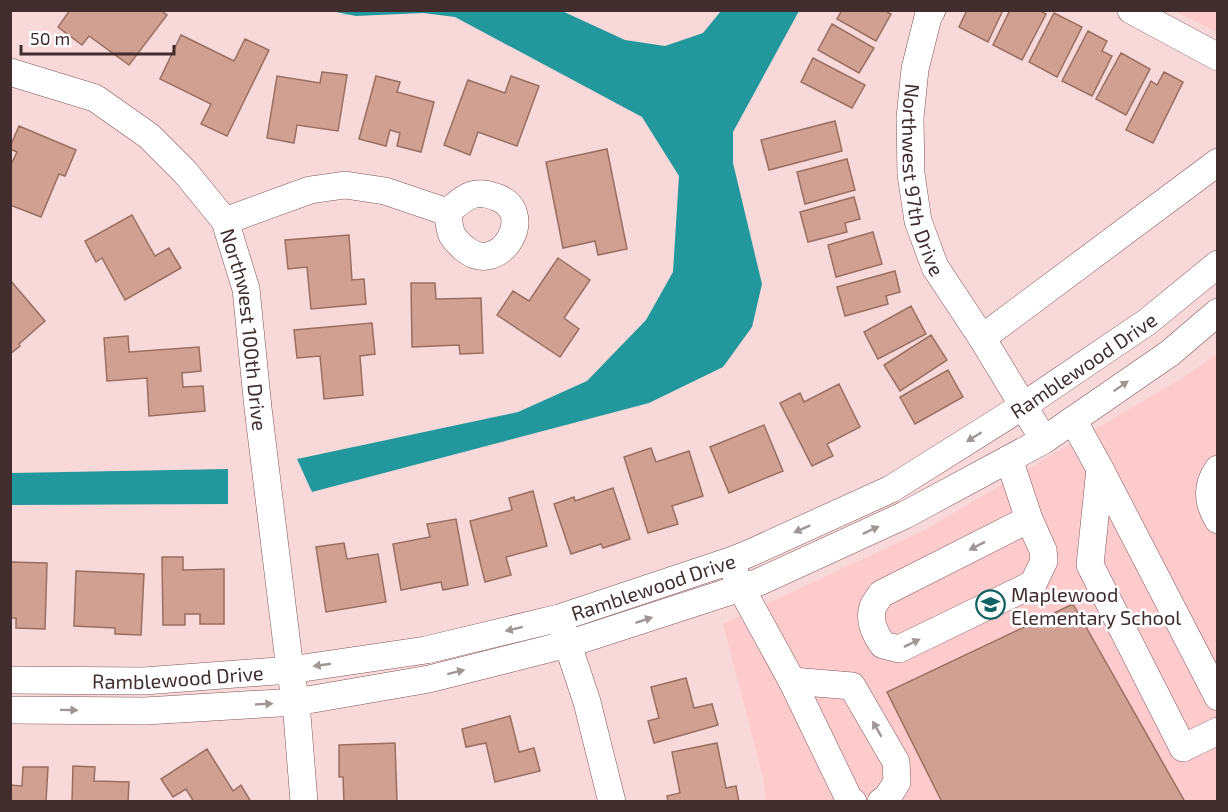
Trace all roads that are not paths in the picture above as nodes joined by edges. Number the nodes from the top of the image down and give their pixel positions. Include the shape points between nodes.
1 (932, 10) edge
2 (1131, 10) edge
3 (1218, 57) edge
4 (10, 72) edge
5 (1218, 162) edge
6 (447, 212) dead end
7 (225, 221) junction
8 (1218, 264) edge
9 (1218, 312) edge
10 (982, 338) junction
11 (1023, 406) junction
12 (1073, 420) junction
13 (1044, 440) junction
14 (1009, 459) junction
15 (1100, 469) junction
16 (1218, 469) edge
17 (1029, 519) junction
18 (1218, 520) edge
19 (730, 561) junction
20 (741, 588) junction
21 (559, 618) junction
22 (568, 644) junction
23 (290, 670) junction
24 (10, 680) edge
25 (792, 681) junction
26 (1218, 697) edge
27 (296, 702) junction
28 (10, 710) edge
29 (1218, 731) edge
30 (304, 801) edge
31 (612, 801) edge
32 (853, 801) edge
33 (881, 801) edge

1 - 10 street, Northwest 97th Drive via 915,69 910,118 911,174 918,221 935,267
2 - 3 street
4 - 7 street, Northwest 100th Drive via 95,98 149,136
5 - 10 street
6 - 7 street via 385,191 345,185 310,190
7 - 23 street, Northwest 100th Drive via 246,289
8 - 11 street, Ramblewood Drive via 1147,322
12 -> 9 street, Ramblewood Drive via 1170,352
10 - 11 street, Northwest 97th Drive
11 - 13 street, Northwest 97th Drive
11 -> 19 street, Ramblewood Drive via 891,489
12 - 13 street, Ramblewood Drive
12 - 15 street
13 - 14 street, Ramblewood Drive
14 - 17 street
20 -> 14 street, Ramblewood Drive via 905,515
15 - 26 street
15 - 29 street via 1090,564 1183,748
16 - 18 street via 1212,477 1209,498
17 -> 17 street via 881,594 873,606 872,620 874,633 883,645 899,649 1034,585 1044,561
19 - 20 street
19 - 21 street, Ramblewood Drive
22 -> 20 street, Ramblewood Drive
20 - 25 street
21 - 22 street
21 -> 23 street, Ramblewood Drive via 426,650
27 -> 22 street, Ramblewood Drive via 429,679
22 - 31 street
23 - 24 street, Ramblewood Drive via 144,681
23 - 27 street, Northwest 100th Drive
25 - 32 street
33 -> 25 street via 897,782 896,762 852,686
28 -> 27 street, Ramblewood Drive via 145,711
27 - 30 street, Northwest 100th Drive

